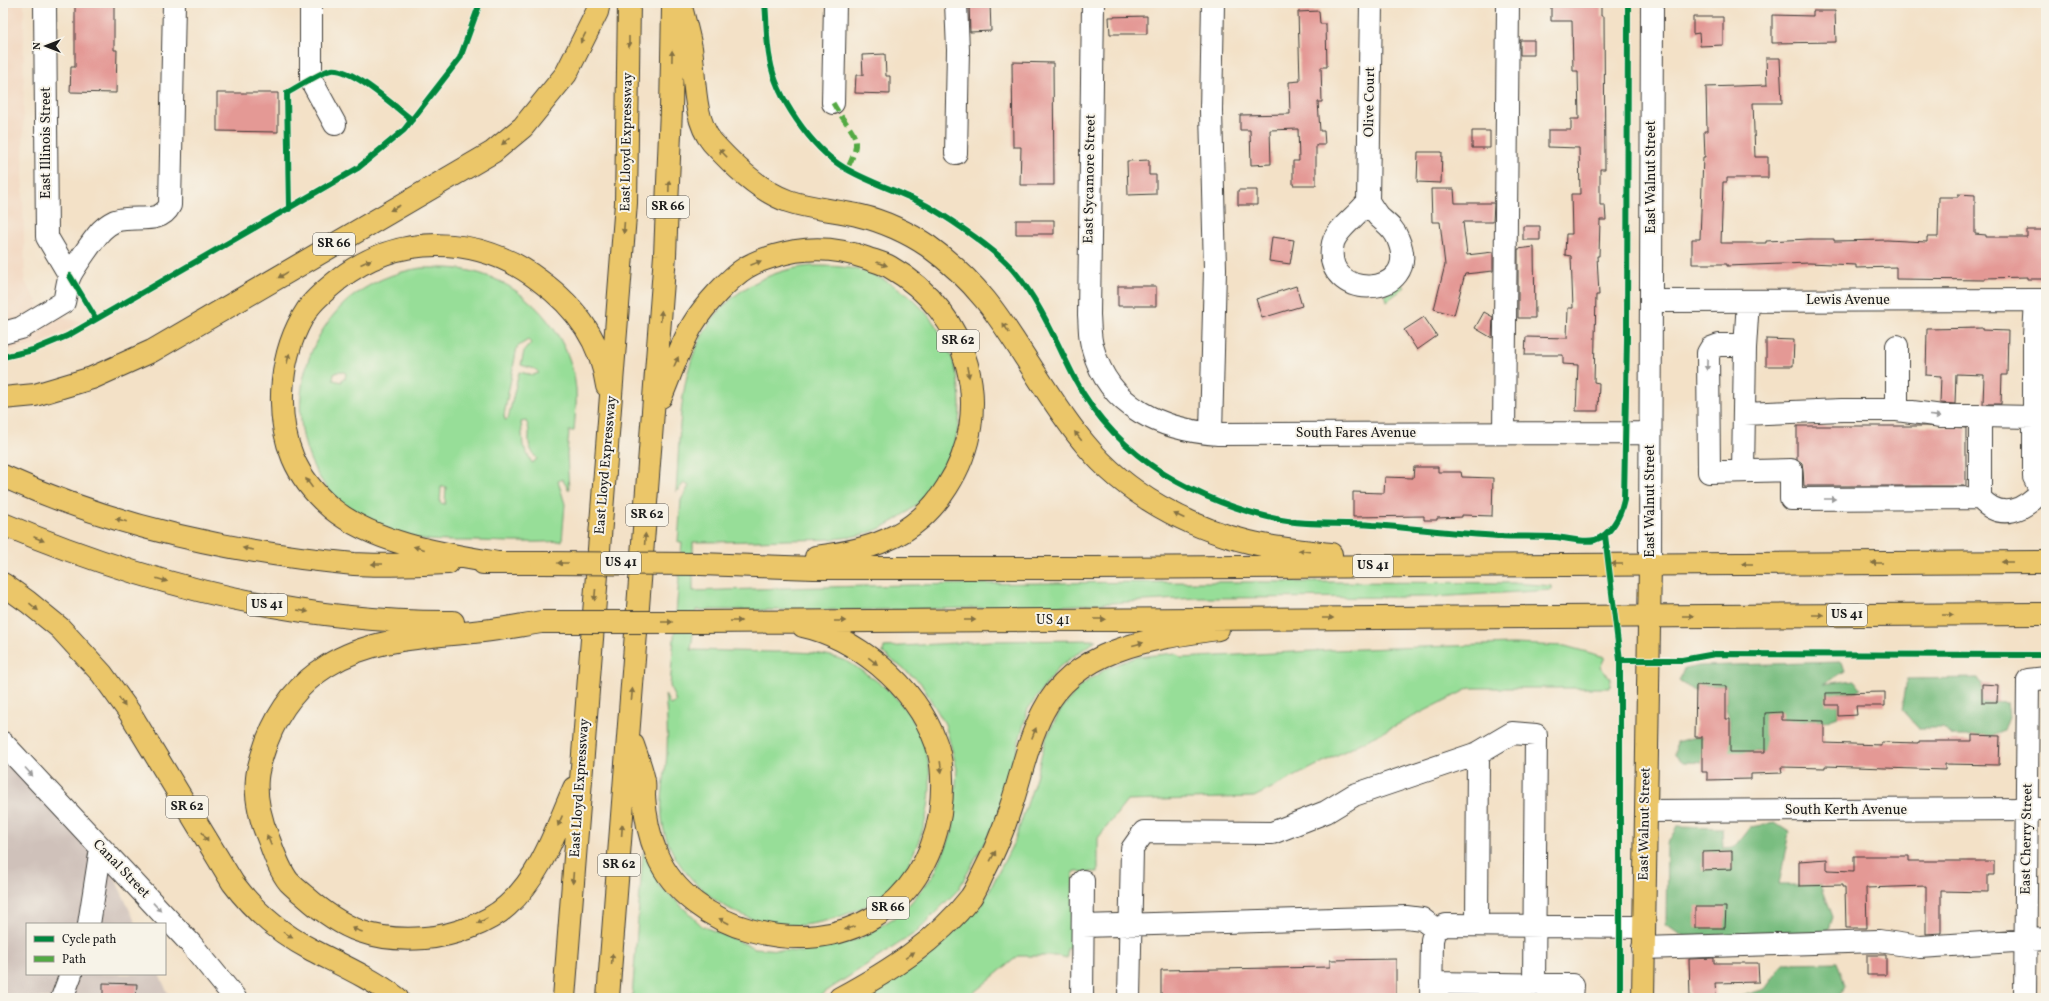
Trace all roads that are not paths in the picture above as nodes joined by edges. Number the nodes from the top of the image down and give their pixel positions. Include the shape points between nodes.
1 (46, 3) edge
2 (174, 3) edge
3 (311, 3) edge
4 (599, 3) edge
5 (629, 3) edge
6 (673, 3) edge
7 (680, 3) edge
8 (835, 3) edge
9 (956, 3) edge
10 (1094, 3) edge
11 (1213, 3) edge
12 (1371, 3) edge
13 (1508, 3) edge
14 (1652, 3) edge
15 (833, 104) dead end
16 (335, 124) dead end
17 (956, 153) dead end
18 (1368, 201) dead end
19 (70, 276) junction
20 (2041, 300) edge
21 (1651, 301) junction
22 (1748, 301) junction
23 (3, 333) edge
24 (1745, 344) junction
25 (1897, 346) dead end
26 (1095, 355) joint
27 (3, 398) edge
28 (1897, 410) junction
29 (655, 411) junction
30 (610, 414) junction
31 (1744, 414) junction
32 (1980, 416) junction
33 (2034, 416) junction
34 (1504, 433) junction
35 (1650, 433) junction
36 (1211, 434) junction
37 (1743, 471) junction
38 (3, 476) edge
39 (2044, 491) edge
40 (1980, 498) junction
41 (3, 524) edge
42 (2046, 562) edge
43 (498, 563) junction
44 (700, 564) junction
45 (1650, 564) junction
46 (1482, 565) junction
47 (3, 584) edge
48 (2046, 614) edge
49 (1649, 616) junction
50 (1297, 618) junction
51 (773, 621) junction
52 (542, 622) junction
53 (2037, 679) edge
54 (629, 733) junction
55 (3, 743) edge
56 (1478, 753) junction
57 (581, 773) junction
58 (2037, 809) edge
59 (1646, 811) junction
60 (101, 848) junction
61 (1083, 881) dead end
62 (90, 923) edge
63 (1477, 925) junction
64 (1083, 926) junction
65 (1130, 926) junction
66 (1535, 926) junction
67 (1435, 929) junction
68 (1643, 937) junction
69 (2036, 939) edge
70 (71, 975) edge
71 (1534, 985) junction
72 (1431, 990) edge
73 (62, 998) edge
74 (235, 998) edge
75 (397, 998) edge
76 (564, 998) edge
77 (608, 998) edge
78 (840, 998) edge
79 (1080, 998) edge
80 (1129, 998) edge
81 (1572, 998) edge
82 (1643, 998) edge
83 (2025, 998) edge

1 - 19 street, East Illinois Street via 47,237
2 - 19 street via 170,205 167,212 161,216 128,218 114,222 102,230
3 - 16 street via 311,80
4 -> 27 main road, SR 66 via 566,74 523,127 493,152 152,351 92,378 35,395
5 -> 30 main road, East Lloyd Expressway via 626,203
29 -> 6 main road, SR 66 via 668,207
46 -> 7 main road via 1347,556 1250,543 1217,533 1177,516 1136,491 1105,466 1082,441 996,311 959,270 926,245 886,225 863,216 787,200 751,180 715,145 699,113 691,48
8 - 15 street
9 - 17 street
10 - 26 street, East Sycamore Street via 1089,315 1090,336
11 - 36 street via 1211,111 1215,269
12 - 18 street, Olive Court
13 - 34 street
14 - 21 street, East Walnut Street
19 - 23 street via 64,302 21,328
20 - 22 street, Lewis Avenue
20 - 33 street
21 - 22 street, Lewis Avenue
21 - 35 street, East Walnut Street
22 - 24 street
24 - 31 street
24 -> 37 street via 1719,345 1711,348 1707,362 1709,472
25 - 28 street
26 - 36 street, South Fares Avenue via 1107,380 1117,393 1148,418 1182,430
28 - 31 street via 1819,410
28 -> 32 street via 1942,416
29 -> 44 main road, SR 62 via 693,324 708,304 748,267 786,253 809,249 857,255 888,266 916,284 946,318 967,365 973,402 968,442 945,491 932,508 918,520 886,540 830,555 766,564
54 -> 29 main road, SR 62
43 -> 30 main road via 436,552 394,541 361,526 332,508 309,485 293,458 285,428 282,398 293,338 308,309 330,286 354,267 407,247 431,244 458,246 508,261 551,289 570,306 585,326 598,349 605,374
30 -> 57 main road, East Lloyd Expressway
31 - 37 street
32 - 33 street
32 - 40 street
33 - 39 street via 2034,477
34 - 35 street, South Fares Avenue
34 - 36 street, South Fares Avenue
35 - 45 street, East Walnut Street
37 -> 40 street via 1791,470 1791,499
43 -> 38 main road, US 41 via 356,564 299,558 223,545 109,516
39 - 40 street via 2023,506 2009,512 1995,511
41 -> 52 main road, US 41 via 89,558 242,601 386,621
42 -> 45 main road, US 41
44 -> 43 main road, US 41, bridge
44 - 46 main road, US 41 via 814,568
45 -> 46 main road, US 41
45 - 49 main road, East Walnut Street
47 -> 75 main road, SR 62 via 60,628 102,674 130,713 233,883 258,912 312,950 349,967
49 -> 48 main road, US 41
50 -> 49 main road, US 41 / US 41
49 - 59 main road, East Walnut Street
51 -> 50 main road, US 41 / US 41
78 -> 50 main road via 878,977 926,944 971,897 999,844 1043,711 1063,683 1088,662 1122,648 1194,633
52 -> 51 main road, US 41 / US 41, bridge
51 -> 54 main road, SR 66 via 808,627 855,647 870,658 895,678 913,700 927,721 937,744 942,771 942,800 937,830 917,877 886,910 864,924 841,931 793,937 766,935 734,926 708,912 680,891 657,856 644,798 644,781
57 -> 52 main road via 544,858 523,888 506,907 484,920 460,932 436,937 400,940 373,936 324,913 289,882 265,832 258,805 257,778 273,727 288,701 327,666 353,652 400,640
53 - 58 street, East Cherry Street
77 -> 54 main road, SR 62
55 -> 60 street, Canal Street
56 - 63 street
56 - 65 street via 1354,795 1326,812 1272,833 1144,832 1132,849
56 - 66 street via 1512,733 1536,735
57 -> 76 main road, East Lloyd Expressway
58 - 59 street, South Kerth Avenue
58 - 69 street, East Cherry Street
59 - 68 main road, East Walnut Street
60 - 62 street
60 -> 74 street, Canal Street via 191,944
61 - 64 street
63 - 66 street
63 - 67 street via 1446,925
64 - 65 street
64 - 79 street
65 - 67 street via 1406,917 1422,919
65 - 80 street
66 - 68 street
66 - 71 street
67 - 72 street via 1432,940
68 - 69 street via 1879,941 1920,946
68 - 82 main road, East Walnut Street
69 - 83 street, East Cherry Street
70 - 73 street
71 - 72 street
71 - 81 street via 1573,985

